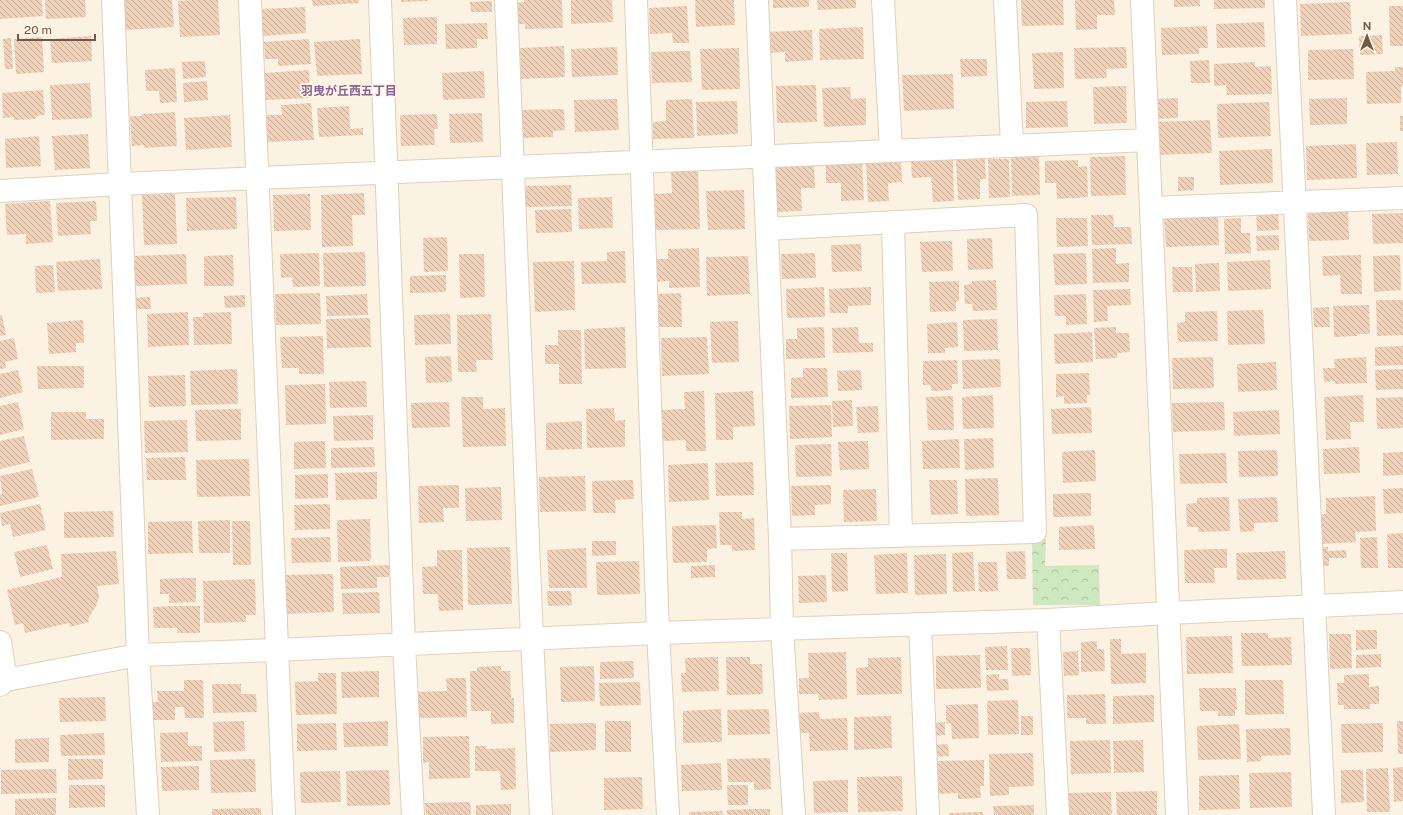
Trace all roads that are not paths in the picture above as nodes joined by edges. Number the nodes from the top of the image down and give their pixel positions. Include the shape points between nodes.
1 (113, 0) edge
2 (250, 0) edge
3 (380, 0) edge
4 (506, 0) edge
5 (636, 0) edge
6 (757, 0) edge
7 (883, 0) edge
8 (1005, 0) edge
9 (1142, 0) edge
10 (1285, 0) edge
11 (1148, 140) junction
12 (1012, 146) junction
13 (891, 151) junction
14 (764, 156) junction
15 (642, 162) junction
16 (514, 168) junction
17 (387, 173) junction
18 (259, 178) junction
19 (119, 184) junction
20 (0, 191) edge
21 (1403, 198) edge
22 (1295, 202) junction
23 (1151, 208) junction
24 (893, 223) junction
25 (767, 229) junction
26 (901, 536) junction
27 (780, 539) junction
28 (1403, 602) edge
29 (1315, 606) junction
30 (1168, 613) junction
31 (1048, 620) junction
32 (920, 624) junction
33 (782, 629) junction
34 (658, 633) junction
35 (532, 639) junction
36 (404, 645) junction
37 (276, 650) junction
38 (1, 652) edge
39 (138, 655) junction
40 (3, 682) edge
41 (148, 815) edge
42 (284, 815) edge
43 (413, 815) edge
44 (541, 815) edge
45 (668, 815) edge
46 (794, 815) edge
47 (928, 815) edge
48 (1058, 815) edge
49 (1177, 815) edge
50 (1324, 815) edge

1 - 19 street
2 - 18 street
3 - 17 street
4 - 16 street
5 - 15 street
6 - 14 street
7 - 13 street
8 - 12 street
9 - 11 street
10 - 22 street
11 - 12 street
11 - 23 street
12 - 13 street
13 - 14 street
14 - 15 street
14 - 25 street
15 - 16 street
15 - 34 street
16 - 17 street
16 - 35 street
17 - 18 street
17 - 36 street
18 - 19 street
18 - 37 street
19 - 20 street
19 - 39 street
21 - 22 street
22 - 23 street
22 - 29 street
23 - 30 street
24 - 25 street
24 - 26 street
24 - 26 street via 1026,215 1035,532
25 - 27 street
26 - 27 street
27 - 33 street
28 - 29 street
29 - 30 street
29 - 50 street
30 - 31 street
30 - 49 street
31 - 32 street
31 - 48 street
32 - 33 street
32 - 47 street
33 - 34 street
33 - 46 street
34 - 35 street
34 - 45 street
35 - 36 street
35 - 44 street
36 - 37 street
36 - 43 street
37 - 39 street
37 - 42 street
38 - 40 street
39 - 40 street
39 - 41 street

